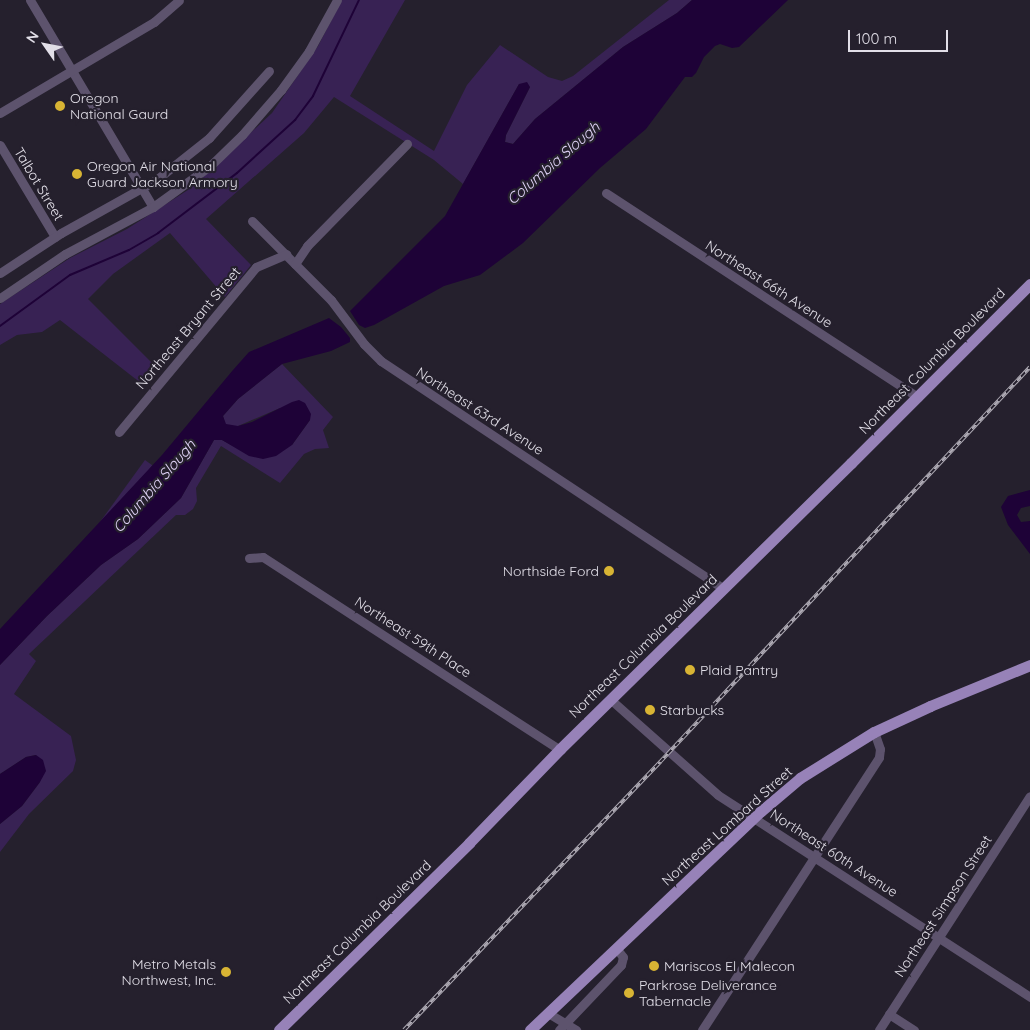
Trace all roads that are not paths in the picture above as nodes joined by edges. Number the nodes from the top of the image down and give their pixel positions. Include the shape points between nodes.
1 (30, 0) edge
2 (179, 0) edge
3 (337, 0) edge
4 (269, 70) dead end
5 (72, 71) junction
6 (0, 113) edge
7 (407, 144) dead end
8 (0, 145) edge
9 (142, 189) junction
10 (606, 193) dead end
11 (153, 207) junction
12 (252, 221) dead end
13 (55, 237) junction
14 (286, 254) junction
15 (295, 264) junction
16 (0, 273) edge
17 (1030, 284) edge
18 (0, 298) edge
19 (918, 397) junction
20 (119, 432) dead end
21 (249, 558) dead end
22 (723, 588) junction
23 (1030, 665) edge
24 (610, 699) junction
25 (874, 732) junction
26 (559, 749) junction
27 (1030, 796) edge
28 (754, 818) junction
29 (814, 857) junction
30 (939, 938) junction
31 (616, 948) junction
32 (1030, 997) edge
33 (548, 1012) junction
34 (889, 1014) junction
35 (562, 1027) edge
36 (279, 1030) edge
37 (530, 1030) edge
38 (576, 1030) edge
39 (702, 1030) edge
40 (879, 1030) edge
41 (914, 1030) edge

1 - 5 street
2 - 5 street via 154,22
3 - 11 street via 309,51 263,112 211,165
4 - 9 street via 209,138
5 - 6 street
5 - 9 street
7 - 15 street via 307,246
8 - 13 street, Talbot Street
9 - 11 street
9 - 13 street
10 - 19 street, Northeast 66th Avenue
11 - 18 street via 65,254
12 - 14 street, Northeast 63rd Avenue
13 - 16 street
14 - 15 street, Northeast 63rd Avenue
14 - 20 street, Northeast Bryant Street via 256,267
15 - 22 street, Northeast 63rd Avenue via 331,300 380,361
17 - 19 main road, Northeast Columbia Boulevard
19 - 22 main road, Northeast Columbia Boulevard
21 - 26 street, Northeast 59th Place via 263,557
22 - 24 main road, Northeast Columbia Boulevard
23 - 25 main road, Northeast Lombard Street
24 - 26 main road, Northeast Columbia Boulevard
24 - 28 street, Northeast 60th Avenue via 701,781
25 - 28 main road, Northeast Lombard Street via 813,769
25 - 29 street via 880,749 878,757
26 - 36 main road, Northeast Columbia Boulevard via 469,843
27 - 30 street, Northeast Simpson Street
28 - 29 street, Northeast 60th Avenue
28 - 31 main road, Northeast Lombard Street
29 - 30 street, Northeast 60th Avenue
29 - 39 street
30 - 32 street, Northeast 60th Avenue
30 - 34 street, Northeast Simpson Street
31 - 33 main road, Northeast Lombard Street
31 - 35 street via 623,957 621,965
33 - 35 street
33 - 37 main road, Northeast Lombard Street
34 - 40 street, Northeast Simpson Street
34 - 41 street
35 - 38 street

